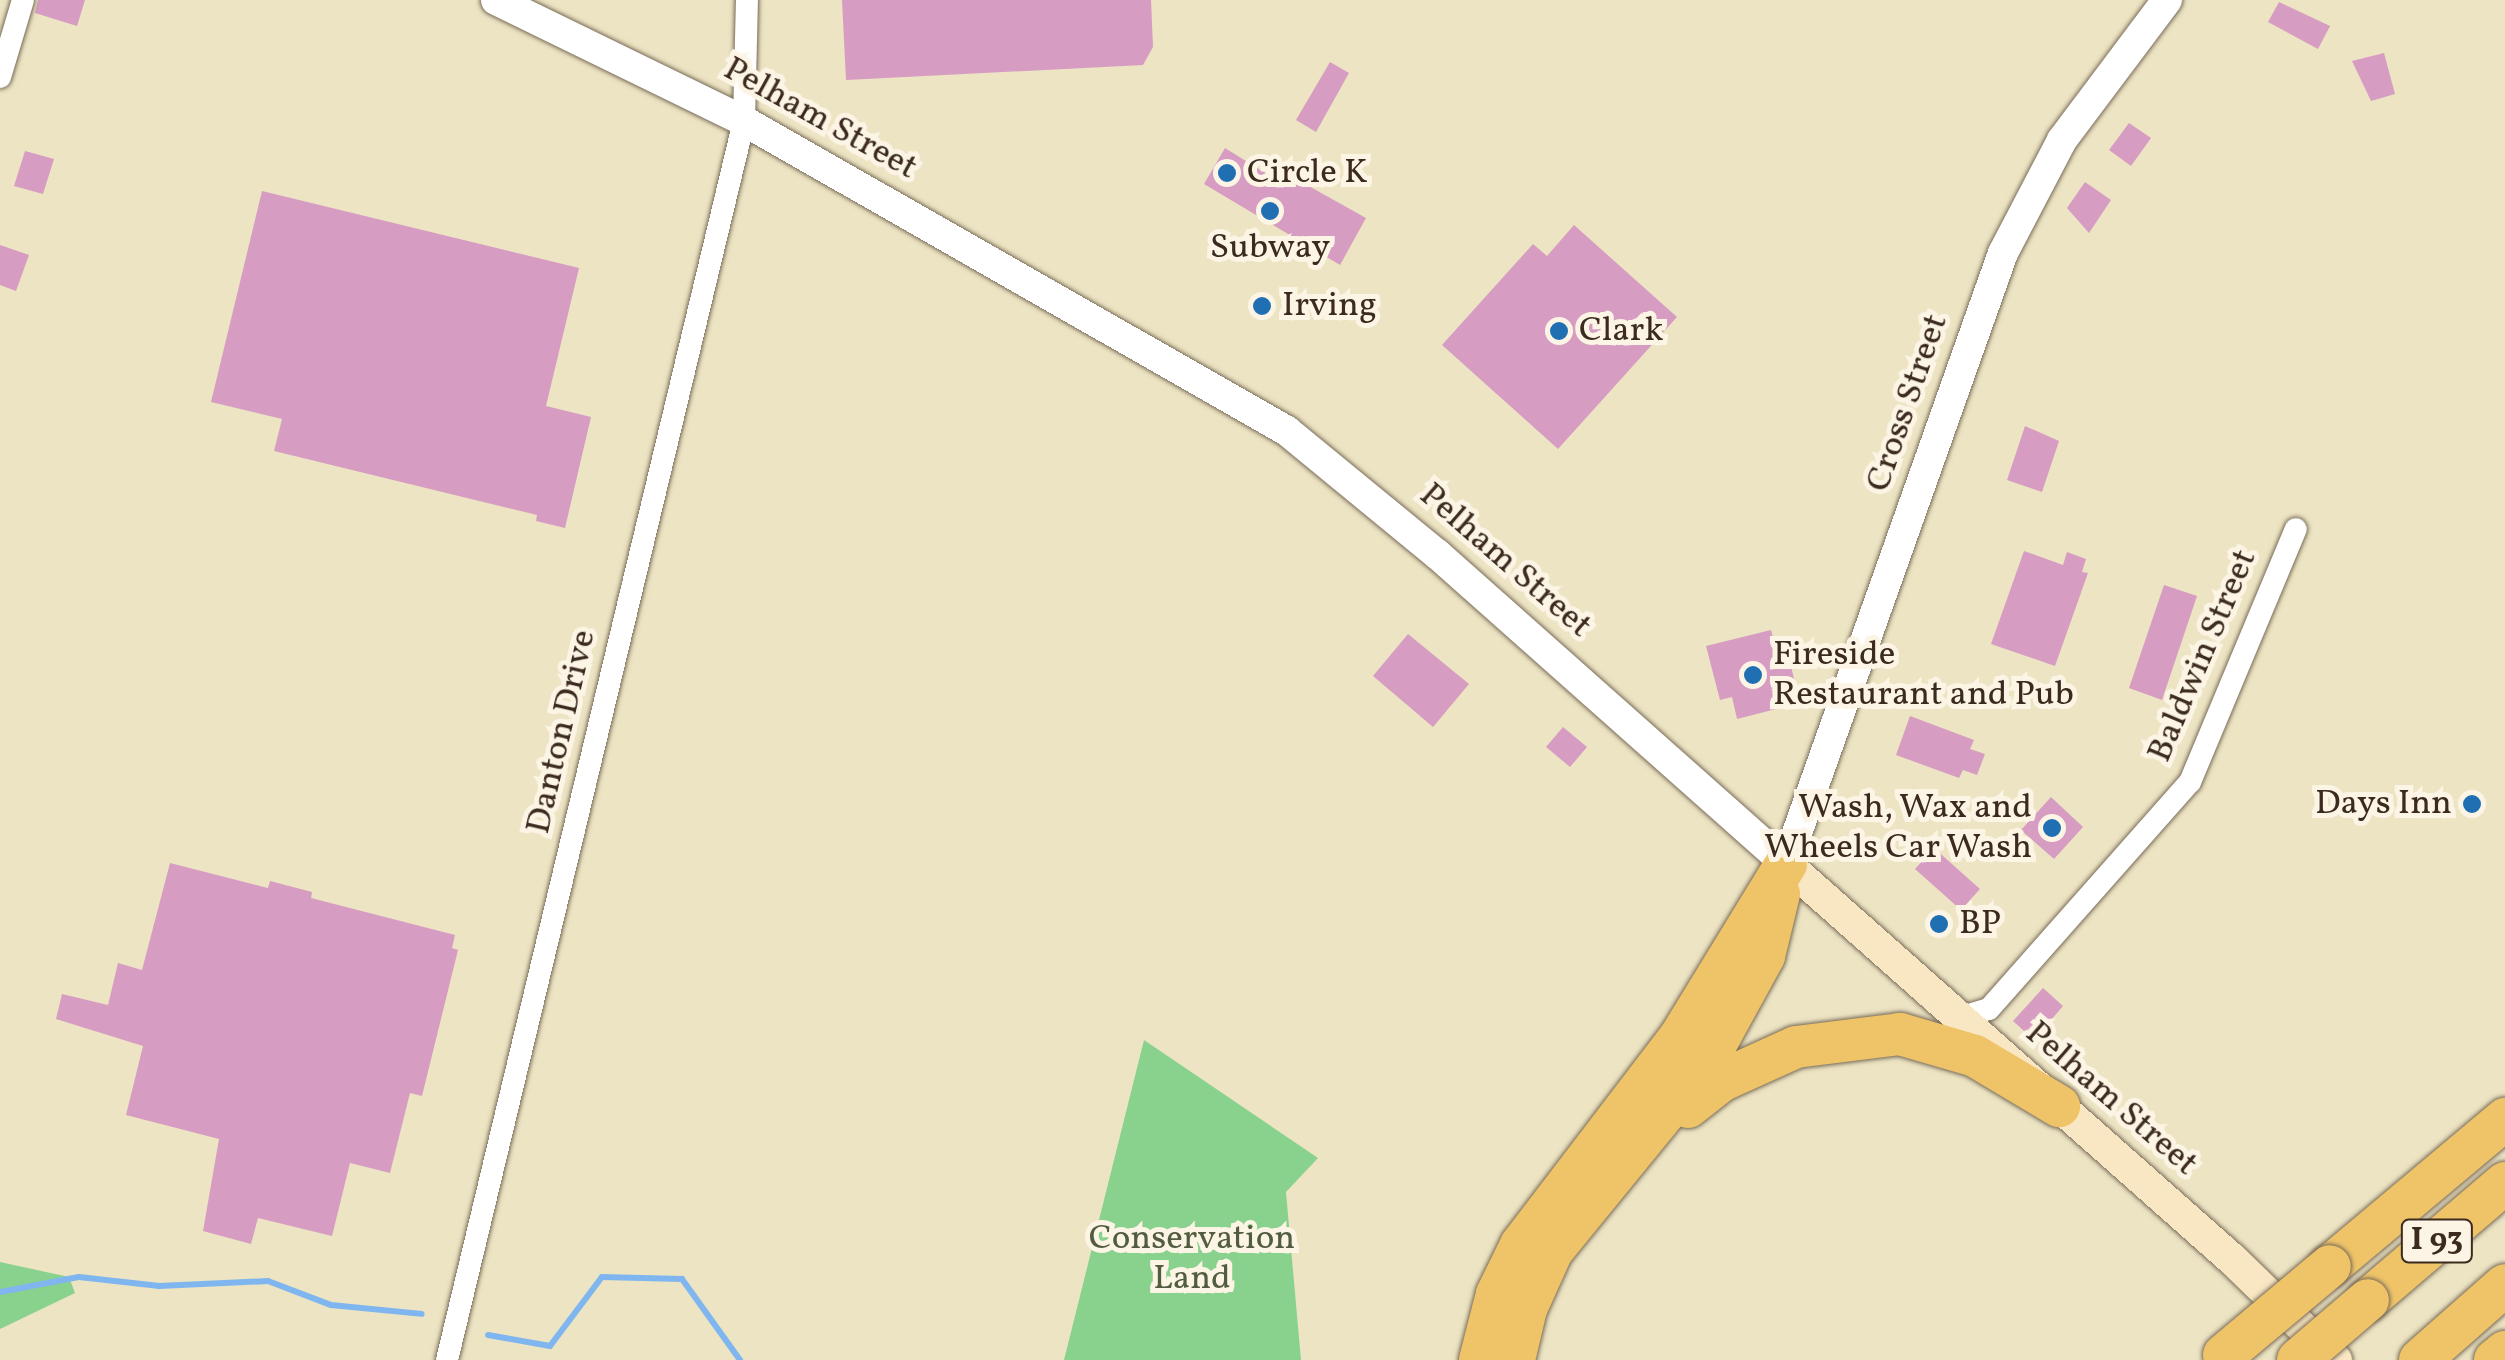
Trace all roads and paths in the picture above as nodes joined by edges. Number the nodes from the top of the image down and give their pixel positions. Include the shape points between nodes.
1 (24, 0) edge
2 (496, 0) edge
3 (747, 0) edge
4 (2167, 0) edge
5 (0, 77) edge
6 (744, 120) junction
7 (2296, 529) dead end
8 (1786, 864) junction
9 (1959, 1018) junction
10 (2059, 1106) junction
11 (2505, 1119) edge
12 (1646, 1143) junction
13 (2505, 1182) edge
14 (2505, 1285) edge
15 (2505, 1352) edge
16 (2221, 1357) edge
17 (2421, 1359) edge
18 (447, 1360) edge
19 (1480, 1360) edge
20 (1514, 1360) edge
21 (2298, 1360) edge
22 (2336, 1360) edge
23 (2495, 1360) edge

1 - 5 street
2 - 6 street, Pelham Street
3 - 6 street, Danton Drive
4 - 8 street, Cross Street via 2062,140 2004,253
6 - 8 street, Pelham Street via 1287,431 1437,554
6 - 18 street, Danton Drive
7 - 9 street, Baldwin Street via 2190,782 1989,1008
8 - 9 main road, Pelham Street
8 - 12 highway via 1764,956 1706,1062
8 - 19 highway via 1680,1036 1521,1245 1497,1294
9 - 10 main road, Pelham Street
10 - 12 highway via 1949,1045 1900,1034 1838,1037 1786,1050 1722,1081
10 - 22 main road, Pelham Street
11 - 16 highway, bridge
12 - 20 highway via 1552,1251 1526,1308
13 - 21 highway, I 93, bridge
14 - 17 highway, I 93
15 - 23 highway

